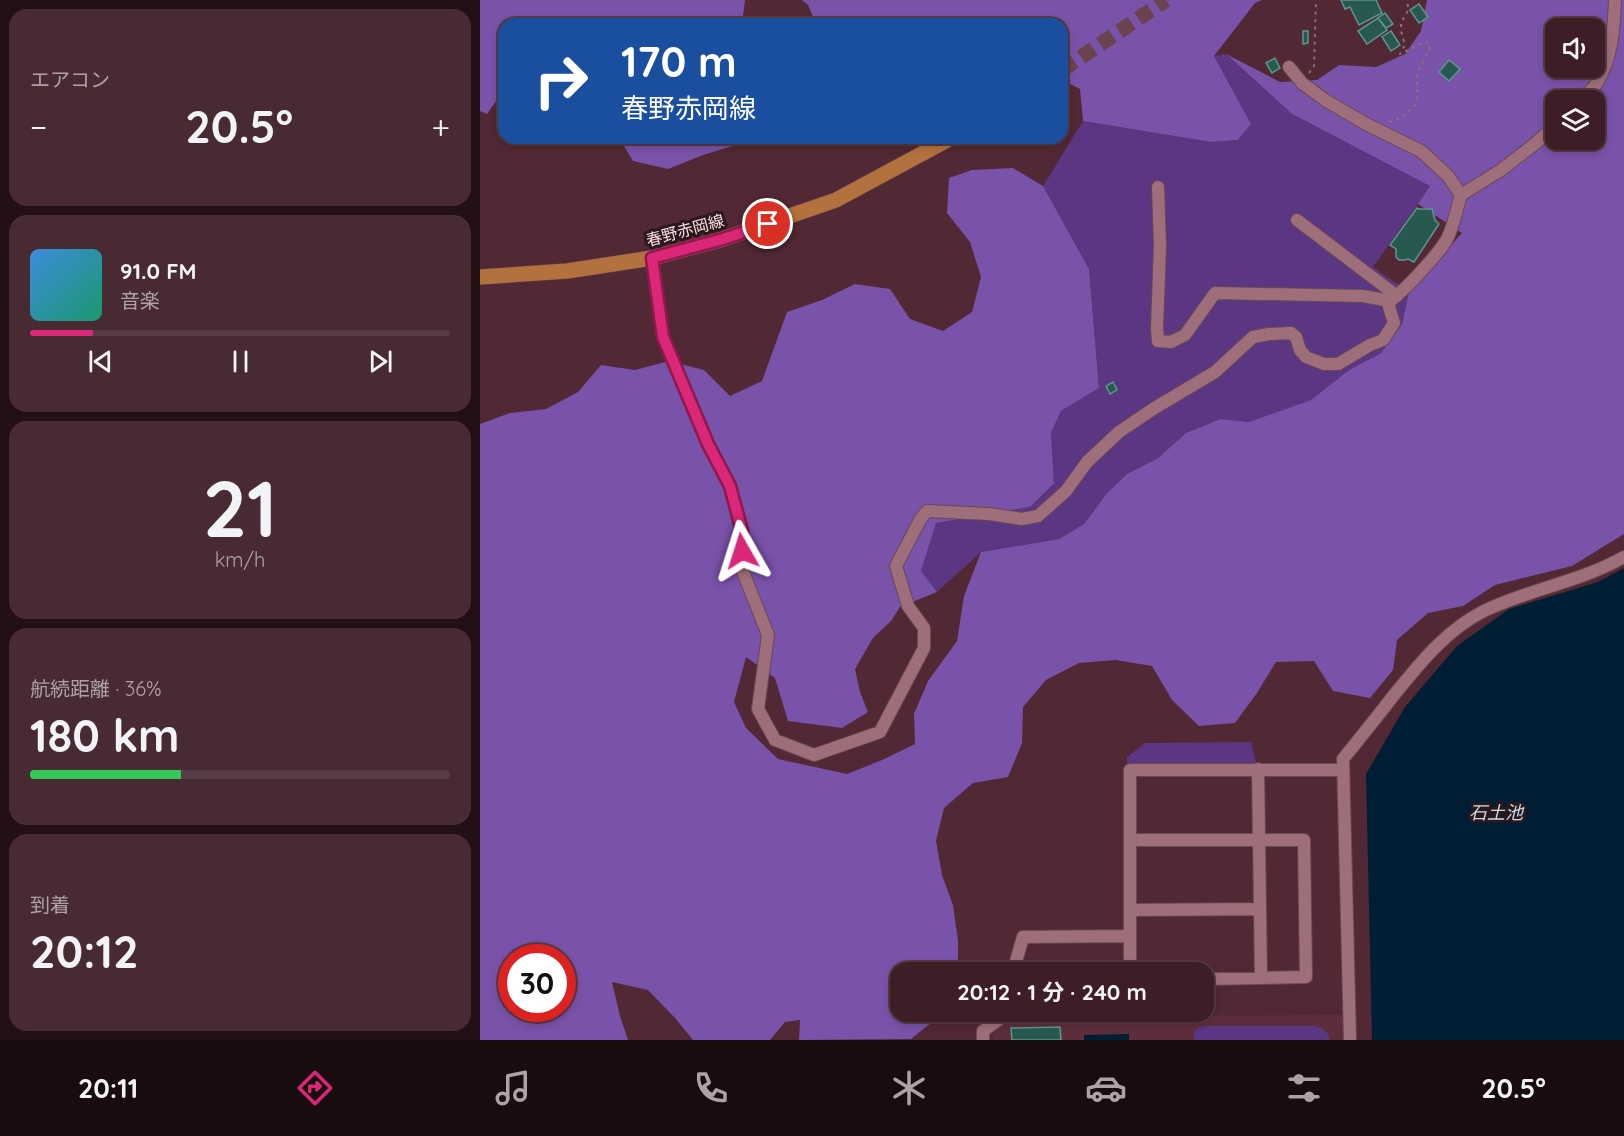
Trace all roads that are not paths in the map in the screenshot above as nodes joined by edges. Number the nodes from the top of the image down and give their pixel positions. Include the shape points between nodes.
1 (1615, 0) edge
2 (1289, 67) dead end
3 (1590, 90) edge
4 (1545, 135) edge
5 (940, 144) edge
6 (1158, 187) dead end
7 (1461, 195) junction
8 (1297, 220) dead end
9 (652, 258) junction
10 (480, 277) edge
11 (1393, 298) junction
12 (1624, 557) edge
13 (1258, 769) junction
14 (1343, 770) junction
15 (1130, 840) junction
16 (1259, 840) junction
17 (1260, 909) junction
18 (1130, 910) junction
19 (1130, 936) junction
20 (1016, 962) edge
21 (1130, 962) edge
22 (1261, 978) junction
23 (1214, 979) edge
24 (995, 1022) edge
25 (976, 1040) edge
26 (983, 1040) edge
27 (1350, 1040) edge

1 - 3 street via 1614,32 1606,62
2 - 7 street via 1302,83 1325,100 1421,151 1448,176
4 - 7 street
5 - 9 main road, 春野赤岡線 via 836,200 723,239
6 - 11 street via 1158,341 1171,342 1185,334 1215,293
7 - 11 street via 1447,239
8 - 11 street
9 - 10 main road, 春野赤岡線 via 567,271
9 - 11 street via 663,337 730,486 742,531 743,572 768,635 758,710 775,740 814,755 880,732 924,648 924,628 908,606 896,566 927,511 1022,519 1038,516 1119,432 1215,372 1253,337 1290,333 1306,357 1338,364 1383,340 1394,323 1389,307
12 - 14 street via 1593,572 1503,603 1465,622 1416,668 1343,759
13 - 14 street
13 - 15 street via 1130,770
13 - 16 street
14 - 27 street
15 - 16 street
15 - 18 street
16 - 17 street
16 - 22 street via 1304,840 1306,966 1306,977
17 - 18 street
17 - 22 street
18 - 19 street
19 - 20 street via 1023,937
19 - 21 street
22 - 23 street
24 - 26 street via 983,1031
25 - 26 street

